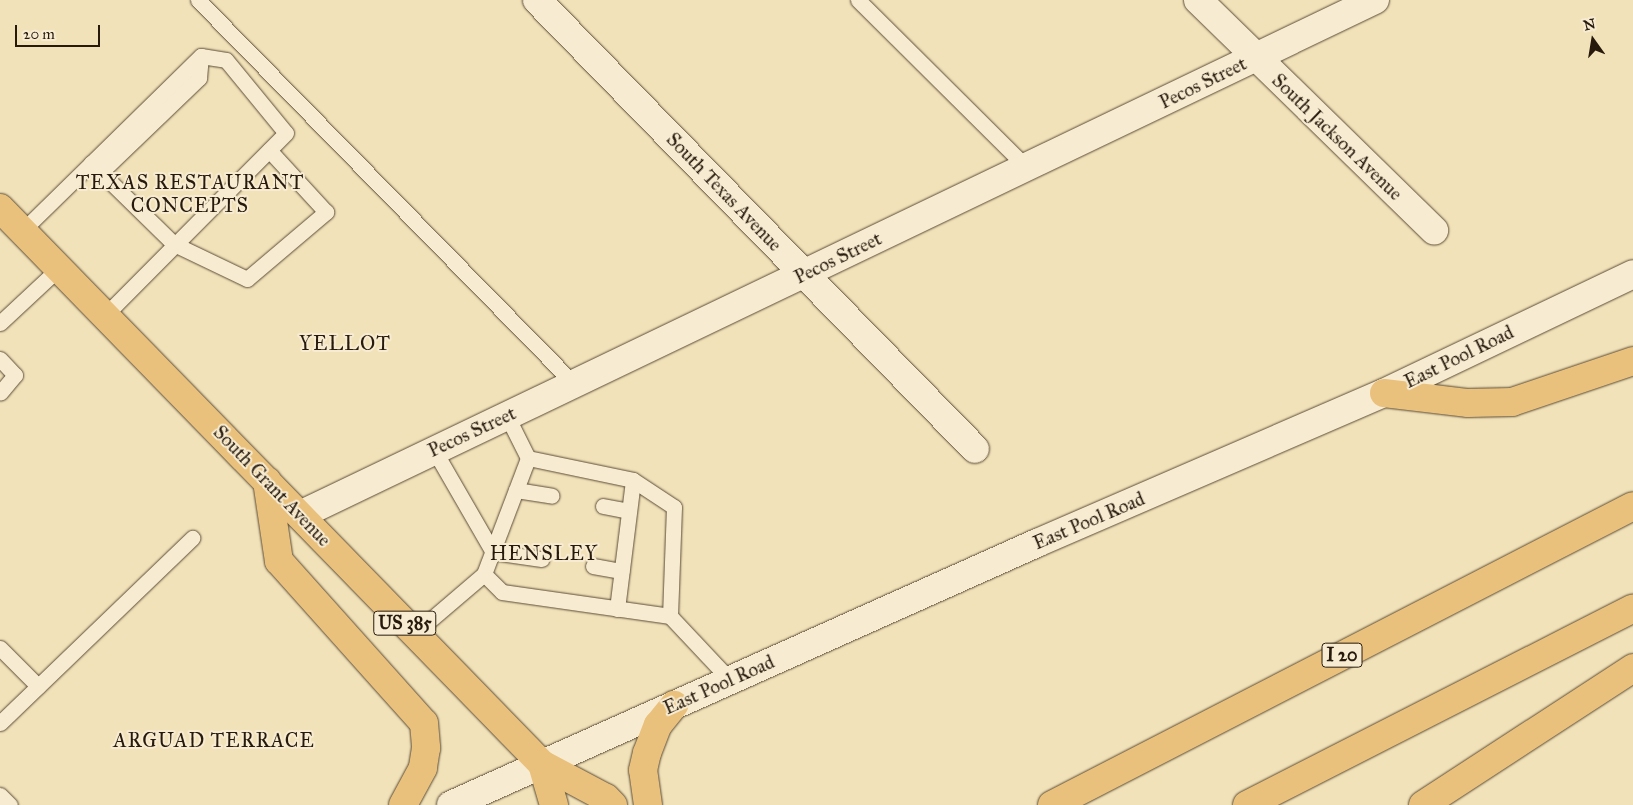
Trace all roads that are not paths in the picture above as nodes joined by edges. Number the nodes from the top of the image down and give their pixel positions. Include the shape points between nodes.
1 (198, 0) edge
2 (538, 0) edge
3 (858, 0) edge
4 (1198, 0) edge
5 (1375, 0) edge
6 (1255, 58) junction
7 (269, 150) junction
8 (96, 168) junction
9 (1026, 168) junction
10 (0, 208) edge
11 (1434, 230) dead end
12 (22, 231) junction
13 (174, 244) junction
14 (59, 268) junction
15 (804, 274) junction
16 (1633, 274) edge
17 (105, 316) junction
18 (0, 323) edge
19 (0, 359) edge
20 (1633, 361) edge
21 (574, 384) junction
22 (0, 392) edge
23 (1384, 393) junction
24 (508, 416) junction
25 (975, 449) dead end
26 (434, 450) junction
27 (528, 458) junction
28 (633, 480) junction
29 (267, 481) junction
30 (516, 490) junction
31 (552, 496) dead end
32 (603, 506) dead end
33 (1633, 506) edge
34 (629, 511) junction
35 (300, 515) junction
36 (192, 538) dead end
37 (493, 552) junction
38 (541, 559) dead end
39 (593, 566) dead end
40 (622, 571) junction
41 (484, 574) junction
42 (1633, 608) edge
43 (618, 609) junction
44 (670, 616) junction
45 (415, 633) junction
46 (0, 648) edge
47 (1633, 668) edge
48 (730, 680) junction
49 (38, 686) junction
50 (674, 705) junction
51 (0, 723) edge
52 (542, 764) junction
53 (0, 795) edge
54 (10, 805) edge
55 (403, 805) edge
56 (451, 805) edge
57 (554, 805) edge
58 (613, 805) edge
59 (648, 805) edge
60 (1052, 805) edge
61 (1247, 805) edge
62 (1423, 805) edge

1 - 21 lane
2 - 15 street, South Texas Avenue
3 - 9 lane
4 - 6 street, South Jackson Avenue
5 - 6 street, Pecos Street
6 - 9 street, Pecos Street
6 - 11 street, South Jackson Avenue
7 - 8 lane via 286,133 226,60 200,56
7 - 13 lane
7 - 13 lane via 326,212 247,279
8 - 12 lane
8 - 13 lane
9 - 15 street, Pecos Street
10 - 12 main road, South Grant Avenue / US 385
12 - 14 main road, South Grant Avenue / US 385
13 - 17 lane
14 - 17 main road, South Grant Avenue / US 385
14 - 18 lane
15 - 21 street, Pecos Street
15 - 25 street, South Texas Avenue
16 - 23 street, East Pool Road
17 - 29 main road, South Grant Avenue / US 385
19 - 22 lane via 15,375
20 - 23 main road via 1512,402 1468,403
21 - 24 street, Pecos Street
23 - 48 street, East Pool Road
24 - 26 street, Pecos Street
24 - 27 lane
26 - 35 street, Pecos Street
26 - 37 lane
27 - 28 lane
27 - 30 lane
28 - 34 lane
28 - 44 lane via 674,507
29 - 35 main road, South Grant Avenue / US 385
29 - 55 main road via 279,561 424,723 426,748 423,768
30 - 31 lane
30 - 37 lane
32 - 34 lane
33 - 60 main road, I 20
34 - 40 lane
35 - 45 main road, South Grant Avenue / US 385
36 - 49 lane
37 - 38 lane
37 - 41 lane
39 - 40 lane
40 - 43 lane
41 - 43 lane via 502,592
41 - 45 lane
42 - 61 main road
43 - 44 lane
44 - 48 lane
45 - 52 main road, South Grant Avenue / US 385
46 - 49 lane
47 - 62 main road
48 - 50 street, East Pool Road
49 - 51 lane
50 - 52 street, East Pool Road
50 - 59 main road via 658,726 647,753 643,770
52 - 56 street, East Pool Road
52 - 57 main road, South Grant Avenue / US 385
52 - 58 main road, South Grant Avenue / US 385 via 606,798
53 - 54 lane

